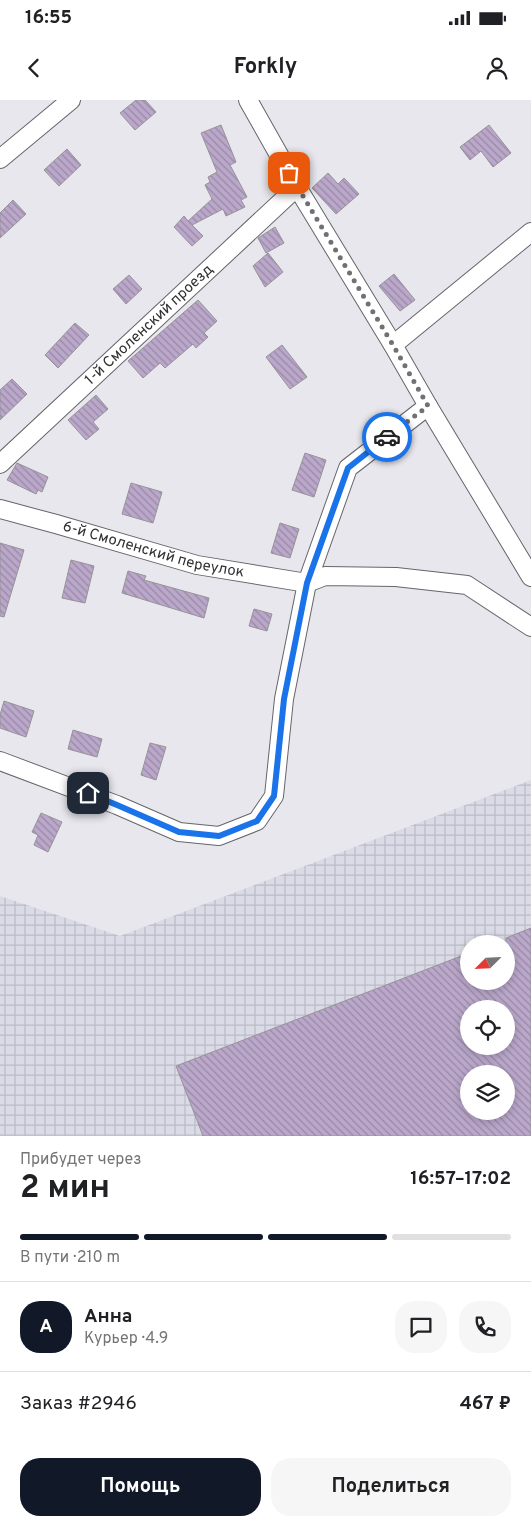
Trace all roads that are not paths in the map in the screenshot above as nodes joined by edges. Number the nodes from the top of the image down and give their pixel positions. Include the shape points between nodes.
1 (71, 100) edge
2 (248, 100) edge
3 (0, 159) edge
4 (297, 187) junction
5 (531, 232) edge
6 (393, 345) junction
7 (428, 406) junction
8 (0, 464) edge
9 (0, 509) edge
10 (531, 577) edge
11 (307, 583) junction
12 (531, 626) edge
13 (0, 761) edge

1 - 3 street
2 - 4 street
4 - 6 street
4 - 8 street, 1-й Смоленский проезд
5 - 6 street
6 - 7 street
7 - 10 street
7 - 11 street via 348,468
9 - 11 street, 6-й Смоленский переулок via 197,565
11 - 12 street via 325,576 396,577 467,586
11 - 13 street via 284,699 274,796 257,821 219,836 179,832

